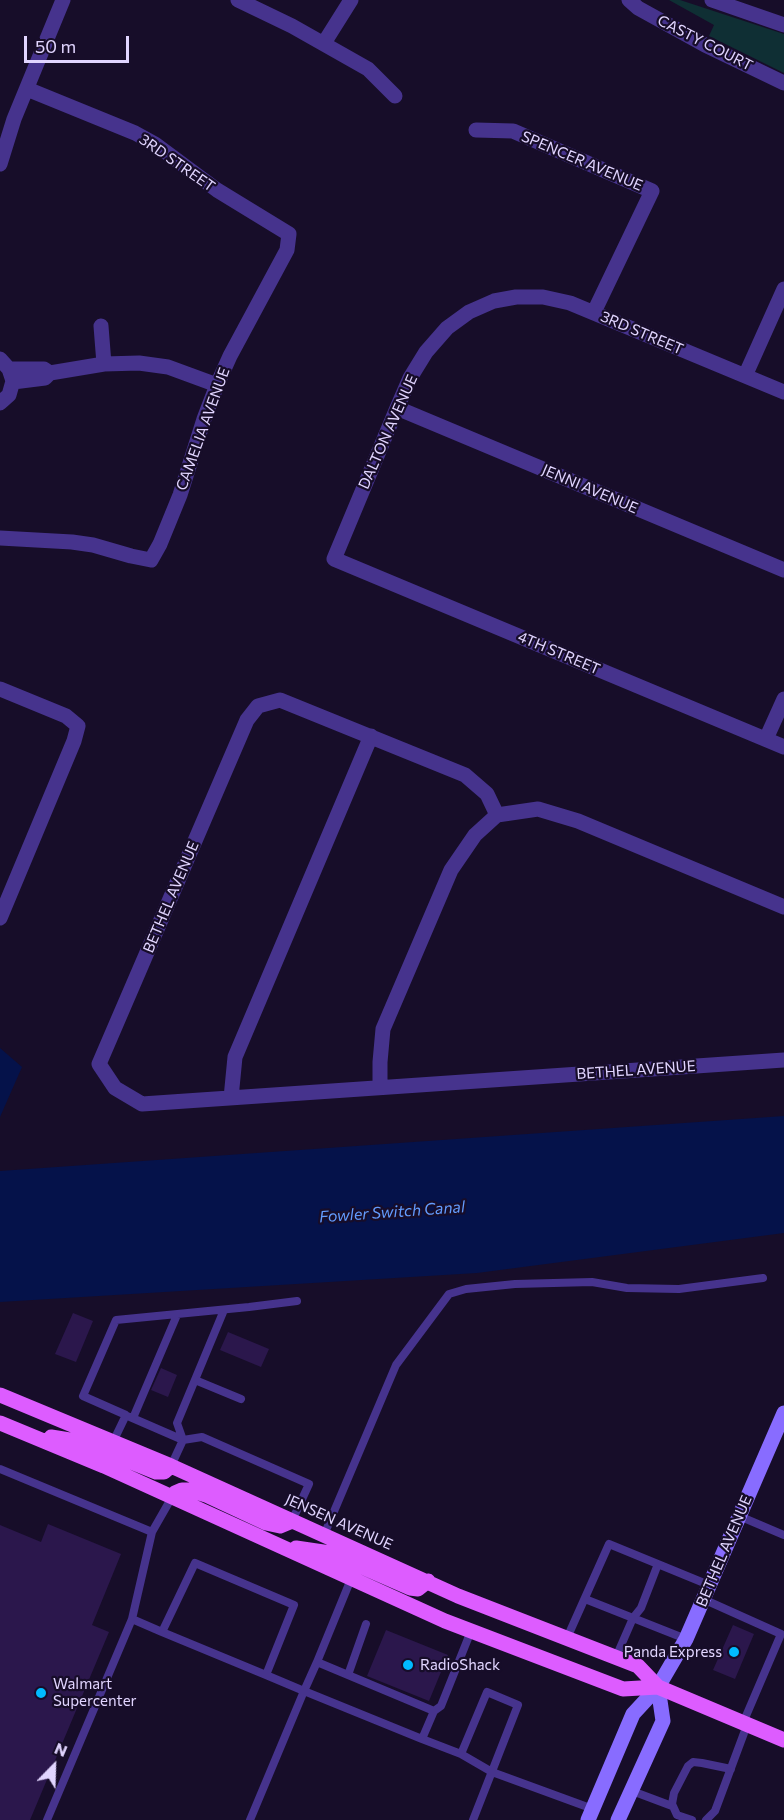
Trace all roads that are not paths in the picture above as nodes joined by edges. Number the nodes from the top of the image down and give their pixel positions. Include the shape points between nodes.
1 (63, 0) edge
2 (238, 0) edge
3 (351, 0) edge
4 (629, 0) edge
5 (712, 0) edge
6 (784, 25) edge
7 (324, 43) junction
8 (784, 83) edge
9 (27, 89) junction
10 (395, 96) dead end
11 (476, 130) dead end
12 (0, 164) edge
13 (289, 234) joint
14 (784, 289) edge
15 (494, 301) joint
16 (594, 312) junction
17 (101, 326) dead end
18 (104, 364) junction
19 (7, 370) edge
20 (745, 376) junction
21 (217, 385) junction
22 (784, 392) edge
23 (0, 403) edge
24 (0, 408) edge
25 (397, 408) junction
26 (0, 538) edge
27 (334, 559) joint
28 (784, 570) edge
29 (0, 688) edge
30 (784, 699) edge
31 (371, 736) junction
32 (766, 740) junction
33 (784, 747) edge
34 (497, 814) junction
35 (784, 907) edge
36 (0, 918) edge
37 (784, 1060) edge
38 (380, 1087) junction
39 (231, 1098) junction
40 (763, 1278) dead end
41 (297, 1300) dead end
42 (224, 1310) junction
43 (177, 1315) junction
44 (195, 1380) junction
45 (0, 1395) edge
46 (241, 1399) dead end
47 (0, 1406) edge
48 (784, 1413) edge
49 (129, 1417) junction
50 (56, 1418) junction
51 (0, 1423) edge
52 (30, 1435) junction
53 (183, 1440) junction
54 (113, 1442) junction
55 (171, 1466) junction
56 (0, 1469) edge
57 (172, 1496) junction
58 (739, 1516) junction
59 (292, 1521) junction
60 (152, 1532) junction
61 (324, 1535) junction
62 (784, 1535) edge
63 (285, 1547) junction
64 (658, 1564) junction
65 (351, 1579) junction
66 (428, 1581) junction
67 (709, 1585) junction
68 (585, 1599) junction
69 (703, 1599) junction
70 (633, 1618) junction
71 (132, 1619) junction
72 (366, 1624) dead end
73 (471, 1631) junction
74 (162, 1632) junction
75 (567, 1638) junction
76 (686, 1639) junction
77 (616, 1657) junction
78 (316, 1662) junction
79 (266, 1675) junction
80 (348, 1675) junction
81 (658, 1687) junction
82 (304, 1691) junction
83 (434, 1711) junction
84 (745, 1724) junction
85 (422, 1739) junction
86 (784, 1740) edge
87 (461, 1754) junction
88 (731, 1769) junction
89 (492, 1772) junction
90 (632, 1791) junction
91 (672, 1806) junction
92 (591, 1815) edge
93 (47, 1820) edge
94 (250, 1820) edge
95 (473, 1820) edge
96 (618, 1820) edge
97 (692, 1820) edge
98 (706, 1820) edge

1 - 9 street
2 - 7 street
3 - 7 street
4 - 8 street, CASTY COURT via 705,45
5 - 6 street
7 - 10 street via 368,69
9 - 12 street
9 - 13 street, 3RD STREET via 155,144 217,190
11 - 16 street, SPENCER AVENUE via 513,131 652,190
13 - 21 street, CAMELIA AVENUE via 287,250
14 - 20 street
15 - 16 street, 3RD STREET via 543,297
15 - 25 street, DALTON AVENUE via 447,328 426,352
16 - 20 street, 3RD STREET
17 - 18 street
18 - 19 street via 50,373 45,378
18 - 21 street via 168,367
19 - 23 street via 9,394
20 - 22 street, 3RD STREET
21 - 26 street, CAMELIA AVENUE via 180,495 150,560 93,545
23 - 24 street
25 - 27 street, DALTON AVENUE
25 - 28 street, JENNI AVENUE
27 - 32 street, 4TH STREET
29 - 36 street via 66,716 78,726
30 - 32 street
31 - 34 street, BETHEL AVENUE via 465,775 487,794
31 - 39 street via 235,1057
31 - 39 street, BETHEL AVENUE via 280,700 258,706 247,720 99,1064 116,1088 142,1104
32 - 33 street, 4TH STREET
34 - 35 street via 538,809 578,821
34 - 38 street via 475,835 451,870 383,1029
37 - 38 street, BETHEL AVENUE
38 - 39 street, BETHEL AVENUE
40 - 61 lane via 679,1289 627,1288 592,1282 515,1284 449,1294 396,1365
41 - 42 lane
42 - 43 lane
42 - 44 lane
43 - 49 lane
43 - 49 lane via 116,1320 83,1396
44 - 46 lane
44 - 53 lane via 177,1423
45 - 50 main road, JENSEN AVENUE
47 - 50 main road via 20,1414
48 - 58 main road, BETHEL AVENUE
49 - 53 lane
49 - 54 lane
50 - 54 main road, JENSEN AVENUE
51 - 52 main road, JENSEN AVENUE
52 - 55 main road via 82,1442 156,1472
52 - 57 main road, JENSEN AVENUE
53 - 55 lane
53 - 59 lane via 202,1437 309,1484
54 - 55 main road, JENSEN AVENUE
55 - 59 main road, JENSEN AVENUE
56 - 60 lane
57 - 59 main road via 190,1490 266,1522 280,1526
57 - 60 lane
57 - 63 main road, JENSEN AVENUE
58 - 62 lane
58 - 67 main road, BETHEL AVENUE
59 - 61 main road, JENSEN AVENUE
60 - 71 lane
61 - 66 main road, JENSEN AVENUE
63 - 65 main road, JENSEN AVENUE
63 - 66 main road via 330,1553 410,1588 418,1589
64 - 67 lane
64 - 68 lane via 609,1544
64 - 70 lane via 641,1608
65 - 73 main road, JENSEN AVENUE
65 - 78 lane
66 - 75 main road, JENSEN AVENUE
67 - 69 main road, BETHEL AVENUE
68 - 70 lane
68 - 75 lane
69 - 76 main road, BETHEL AVENUE
69 - 84 lane via 781,1634
70 - 76 lane
70 - 77 lane
71 - 74 lane
71 - 93 lane
72 - 80 lane
73 - 81 main road, JENSEN AVENUE via 623,1689
73 - 83 lane via 441,1706
74 - 79 lane
74 - 79 lane via 195,1563 294,1605
75 - 77 main road, JENSEN AVENUE
76 - 81 main road, BETHEL AVENUE
77 - 81 main road, JENSEN AVENUE via 638,1666
78 - 80 lane
78 - 82 lane
79 - 82 lane
80 - 83 lane
81 - 84 main road, JENSEN AVENUE
81 - 90 main road via 663,1721
81 - 92 main road, BETHEL AVENUE via 633,1714
82 - 85 lane
82 - 94 lane
83 - 85 lane
84 - 86 main road, JENSEN AVENUE
84 - 88 lane
85 - 87 lane
87 - 89 lane
87 - 89 lane via 487,1692 518,1705
88 - 91 lane via 690,1763 674,1793
88 - 98 lane via 715,1811
89 - 92 lane
89 - 95 lane
90 - 91 lane
90 - 96 main road
91 - 97 lane via 677,1815

